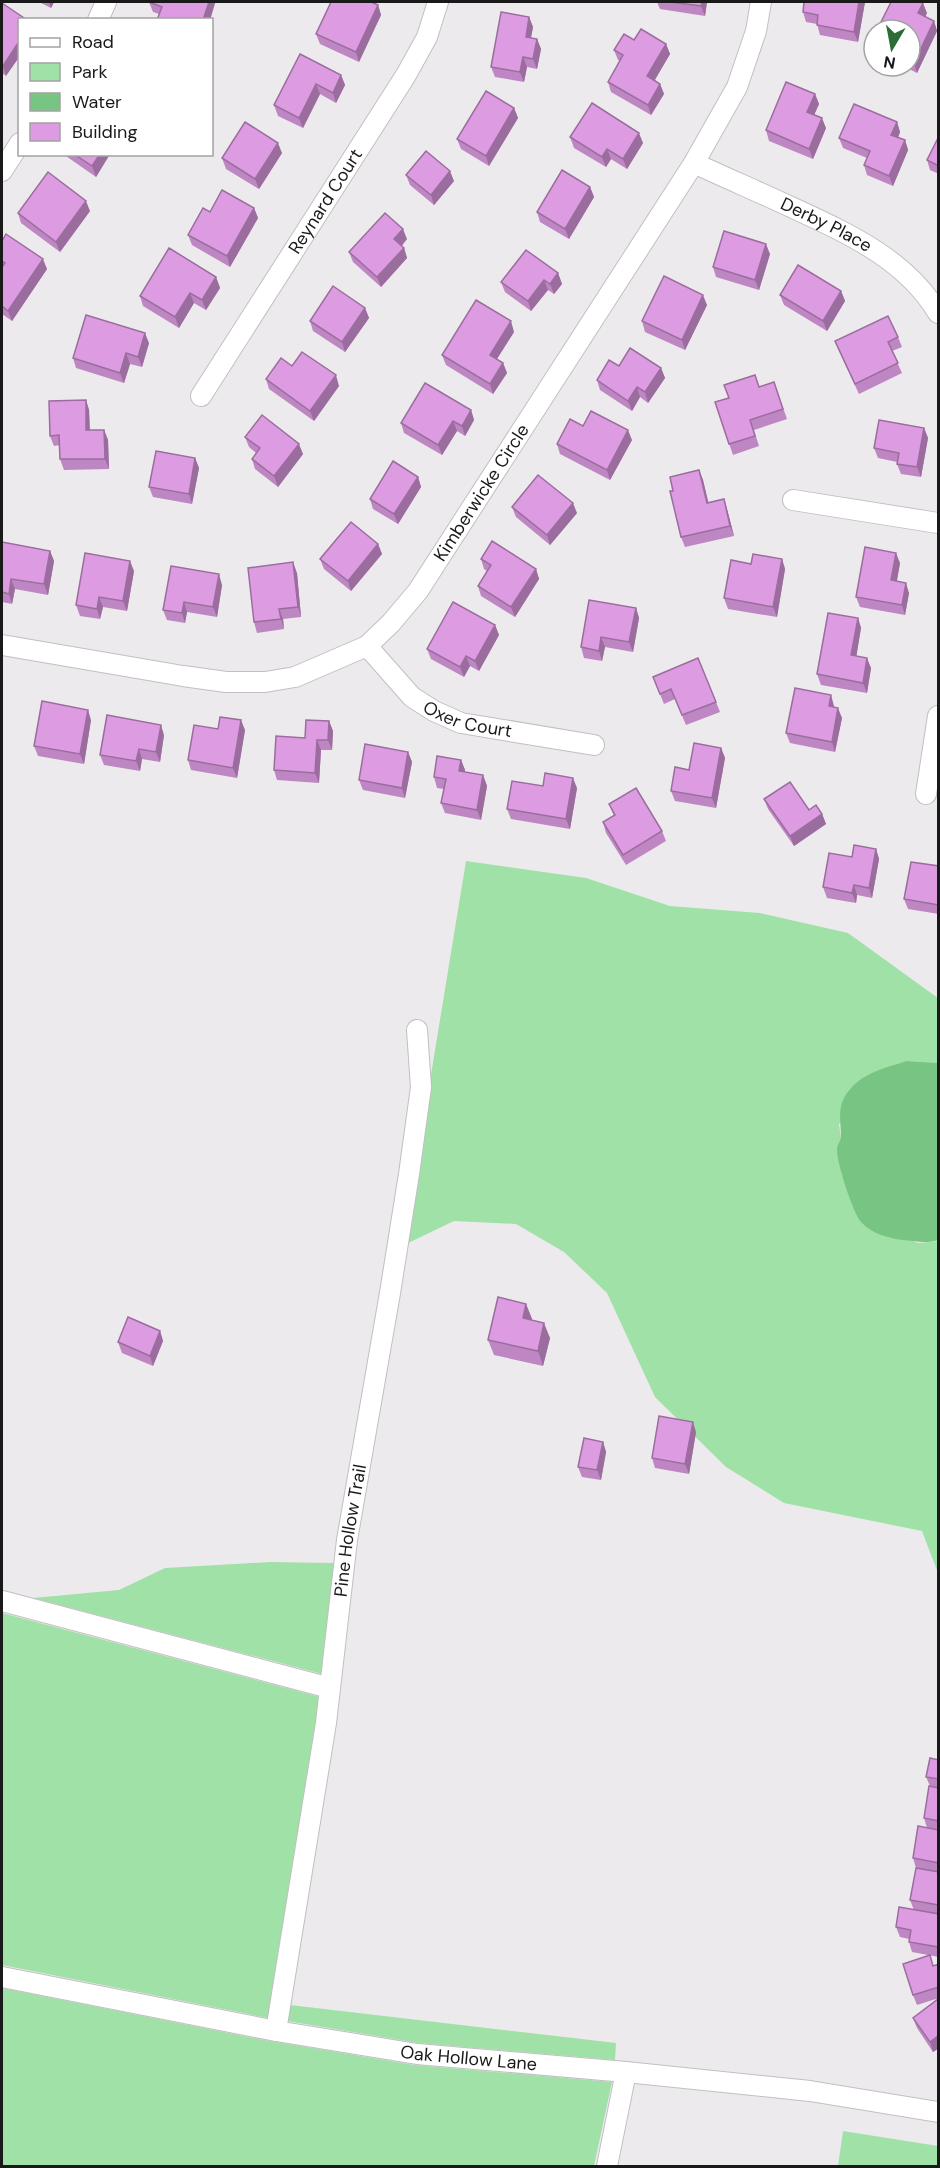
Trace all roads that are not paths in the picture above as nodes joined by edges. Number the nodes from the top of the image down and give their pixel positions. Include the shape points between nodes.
1 (106, 2) edge
2 (438, 2) edge
3 (761, 2) edge
4 (99, 18) edge
5 (18, 146) edge
6 (694, 163) junction
7 (2, 171) edge
8 (939, 314) edge
9 (201, 396) dead end
10 (793, 500) dead end
11 (939, 523) edge
12 (2, 645) edge
13 (367, 646) junction
14 (939, 716) edge
15 (594, 745) dead end
16 (926, 794) dead end
17 (417, 1030) dead end
18 (2, 1601) edge
19 (330, 1688) junction
20 (2, 1977) edge
21 (276, 2031) junction
22 (626, 2072) junction
23 (939, 2112) edge
24 (607, 2166) edge

1 - 4 street
2 - 9 street, Reynard Court via 427,37 406,75
3 - 6 street, Kimberwicke Circle via 756,31 737,87
5 - 7 street
6 - 8 street, Derby Place via 836,228 884,255 927,295
6 - 13 street, Kimberwicke Circle via 418,591
10 - 11 street
12 - 13 street, Kimberwicke Circle via 226,682 295,677
13 - 15 street, Oxer Court via 412,697 461,723
14 - 16 street
17 - 19 street, Pine Hollow Trail via 421,1087 347,1540
18 - 19 street
19 - 21 street, Pine Hollow Trail
20 - 21 street, Oak Hollow Lane
21 - 22 street, Oak Hollow Lane via 417,2054
22 - 23 street, Oak Hollow Lane via 810,2091
22 - 24 street

